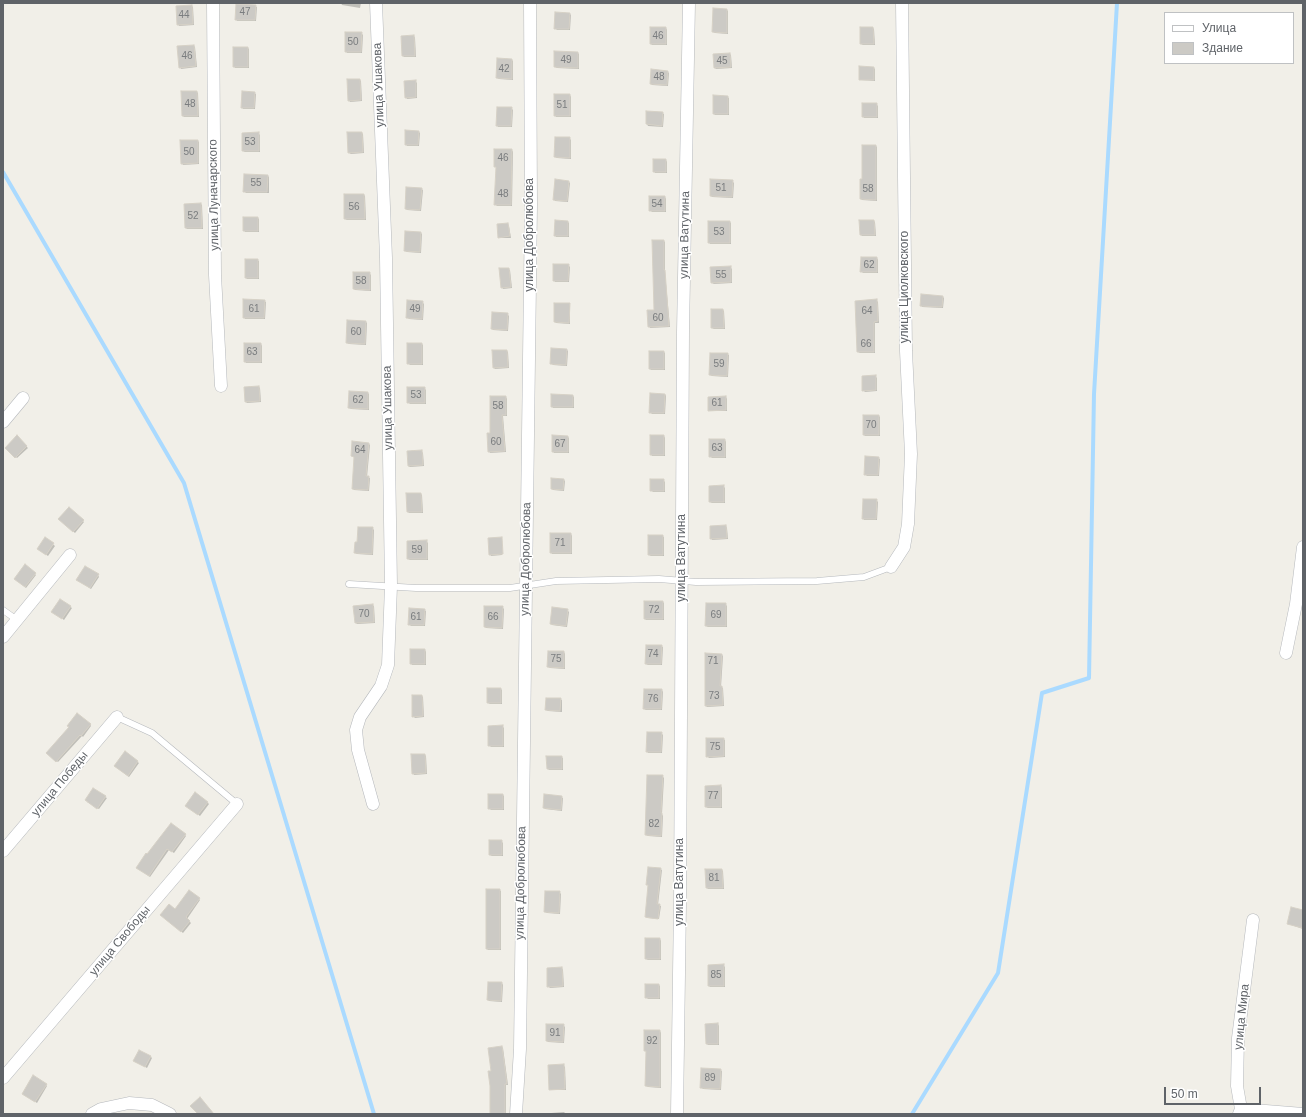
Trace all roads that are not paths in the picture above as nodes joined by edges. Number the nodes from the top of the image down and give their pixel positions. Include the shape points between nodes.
1 (213, 3) edge
2 (376, 3) edge
3 (530, 3) edge
4 (689, 3) edge
5 (902, 3) edge
6 (221, 386) dead end
7 (23, 398) dead end
8 (3, 422) edge
9 (1303, 547) edge
10 (70, 555) dead end
11 (891, 567) joint
12 (682, 582) junction
13 (349, 584) dead end
14 (526, 585) junction
15 (391, 586) junction
16 (3, 610) edge
17 (17, 620) junction
18 (3, 637) edge
19 (1286, 652) dead end
20 (117, 717) joint
21 (237, 804) joint
22 (373, 804) dead end
23 (3, 851) edge
24 (1253, 920) dead end
25 (3, 1078) edge
26 (1240, 1112) edge
27 (92, 1114) edge
28 (170, 1114) edge
29 (516, 1114) edge
30 (677, 1114) edge
31 (1303, 1114) edge

1 - 6 street, улица Луначарского via 215,275
2 - 15 street, улица Ушакова via 386,258
3 - 14 street, улица Добролюбова via 531,206
4 - 12 street, улица Ватутина via 683,332
5 - 11 street, улица Циолковского via 906,352 911,454 908,524 904,547
7 - 8 street
9 - 19 street via 1296,604
10 - 17 street
11 - 12 lane via 864,577 817,581
12 - 14 lane via 659,579 556,581
12 - 30 street, улица Ватутина
13 - 15 lane
14 - 15 lane via 510,588
14 - 29 street, улица Добролюбова via 520,1048
15 - 22 street, улица Ушакова via 388,665 381,686 360,717 356,730 358,750
16 - 17 lane
17 - 18 street
20 - 21 lane via 152,733
20 - 23 street, улица Победы
21 - 25 street, улица Свободы
24 - 26 street, улица Мира via 1238,1038 1236,1086
26 - 31 street
27 - 28 street via 129,1103 152,1105

